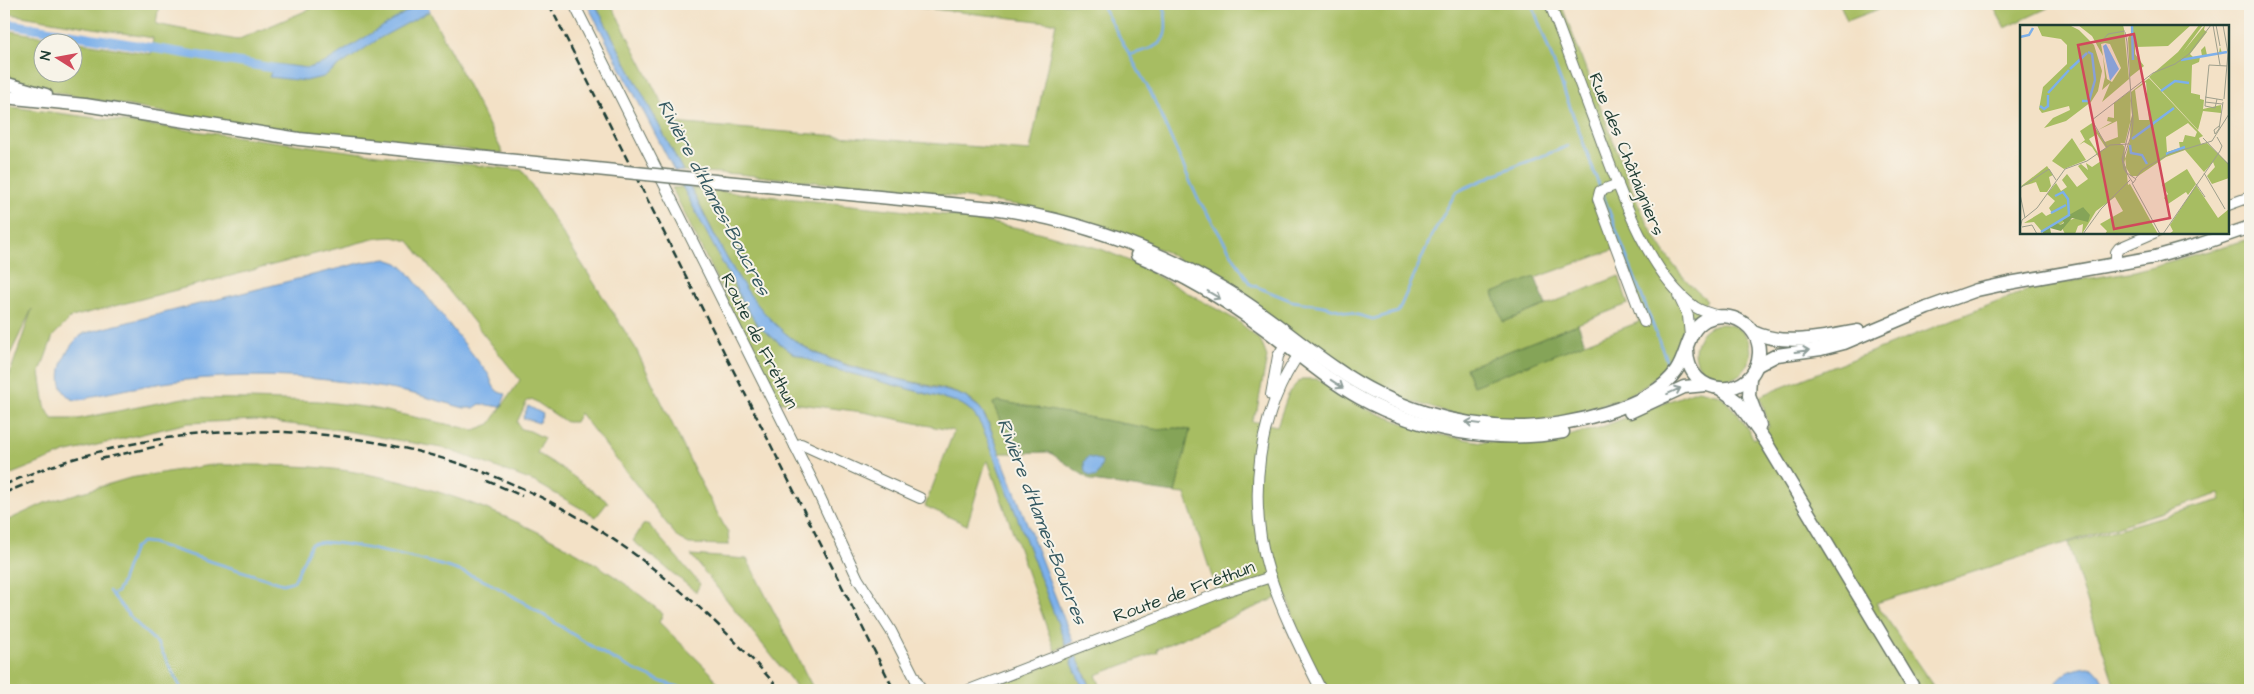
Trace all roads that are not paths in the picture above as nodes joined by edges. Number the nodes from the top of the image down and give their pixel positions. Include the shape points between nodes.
1 (574, 4) edge
2 (1550, 4) edge
3 (4, 83) edge
4 (4, 97) edge
5 (85, 105) junction
6 (1608, 187) junction
7 (2250, 197) edge
8 (2229, 205) edge
9 (2250, 227) edge
10 (2151, 234) edge
11 (2229, 234) edge
12 (2229, 234) edge
13 (2116, 264) junction
14 (1668, 280) junction
15 (1721, 316) junction
16 (1644, 322) dead end
17 (1885, 325) junction
18 (1752, 332) junction
19 (1690, 336) junction
20 (1288, 340) junction
21 (1687, 349) junction
22 (1302, 351) junction
23 (1753, 372) junction
24 (1713, 387) junction
25 (1266, 428) junction
26 (1766, 442) junction
27 (795, 446) junction
28 (920, 498) dead end
29 (1271, 577) junction
30 (921, 690) edge
31 (969, 690) edge
32 (1321, 690) edge
33 (1915, 690) edge

1 - 27 street, Route de Fréthun
2 - 6 street, Rue des Châtaigniers
3 - 5 main road
4 - 5 main road
5 - 20 main road, bridge via 291,138 1027,213 1080,226 1170,260 1255,308
6 - 14 street, Rue des Châtaigniers
6 - 16 street via 1598,199
7 - 8 street
9 - 11 main road
10 - 13 street via 2119,248
12 - 13 main road via 2174,252
13 - 17 main road via 1977,290
14 - 15 street, Rue des Châtaigniers via 1696,308
14 - 19 street via 1686,311
15 - 18 main road via 1739,320
15 - 19 main road via 1701,323
17 - 18 main road via 1806,339 1772,338
23 -> 17 main road via 1772,357 1836,345
18 - 23 main road via 1759,348
19 - 21 main road
20 - 22 main road
20 - 25 street via 1276,365
21 -> 22 main road via 1672,377 1632,402 1576,421 1516,427 1459,421 1397,402
21 - 24 main road via 1691,370
22 -> 24 main road via 1348,390 1391,413 1441,428 1483,435 1531,436 1575,430 1629,412 1684,387
22 - 25 street via 1286,372
23 - 24 main road via 1734,387
23 - 26 main road via 1748,389
24 - 26 main road via 1737,401
25 - 29 street via 1260,463 1259,503 1263,546
26 - 33 main road
27 - 28 street via 801,444
27 - 30 street, Route de Fréthun via 858,579 891,631
29 - 31 street, Route de Fréthun via 1220,593
29 - 32 street

